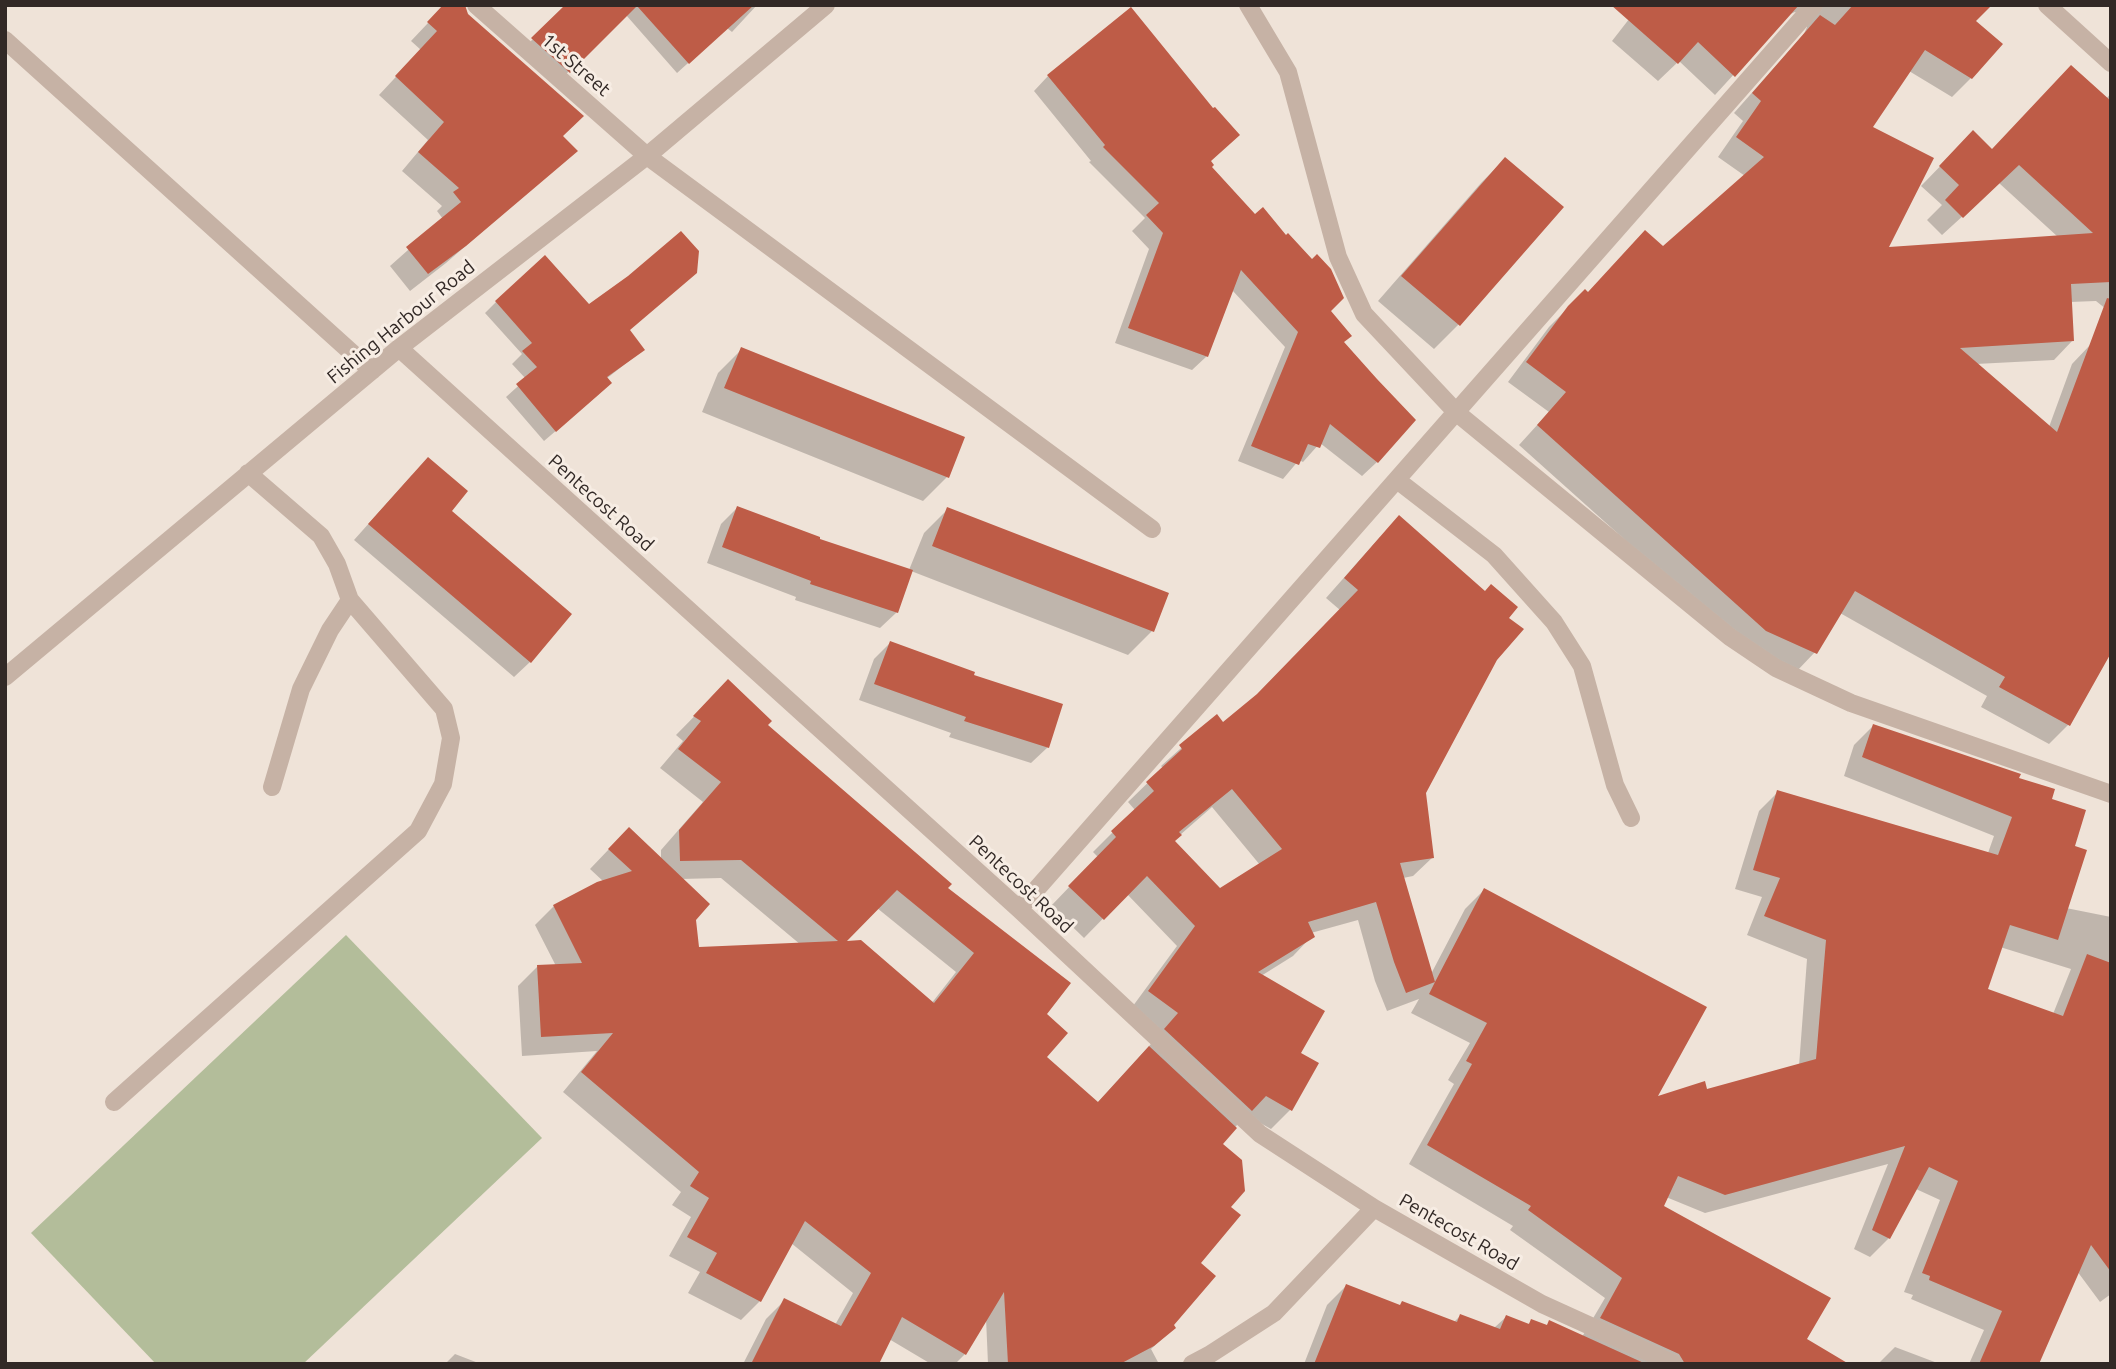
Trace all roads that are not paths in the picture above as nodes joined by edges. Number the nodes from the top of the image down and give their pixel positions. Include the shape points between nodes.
1 (476, 5) edge
2 (826, 5) edge
3 (1248, 5) edge
4 (1814, 5) edge
5 (2047, 5) edge
6 (5, 40) edge
7 (2111, 63) edge
8 (647, 156) junction
9 (398, 348) junction
10 (372, 371) junction
11 (1457, 413) junction
12 (248, 473) junction
13 (1397, 480) junction
14 (1152, 529) dead end
15 (350, 600) junction
16 (5, 677) edge
17 (272, 787) dead end
18 (2111, 794) edge
19 (1631, 818) dead end
20 (1019, 909) junction
21 (114, 1102) dead end
22 (1374, 1209) junction
23 (1192, 1364) edge
24 (1674, 1364) edge

1 - 8 street, 1st Street
2 - 8 street, Fishing Harbour Road
3 - 11 street via 1288,72 1338,257 1364,314
4 - 11 street
5 - 7 street
6 - 10 street
8 - 9 street, Fishing Harbour Road
8 - 14 street, 1st Street
9 - 10 street, Fishing Harbour Road
9 - 20 street, Pentecost Road
10 - 12 street, Fishing Harbour Road
11 - 13 street
11 - 18 street via 1730,637 1776,668 1851,703
12 - 15 street via 321,536
12 - 16 street, Fishing Harbour Road
13 - 19 street via 1494,555 1554,622 1582,666 1615,785
13 - 20 street
15 - 17 street via 330,629 301,689
15 - 21 street via 444,709 452,738 443,784 418,831
20 - 22 street, Pentecost Road via 1261,1134
22 - 23 street via 1273,1312
22 - 24 street, Pentecost Road via 1542,1304

